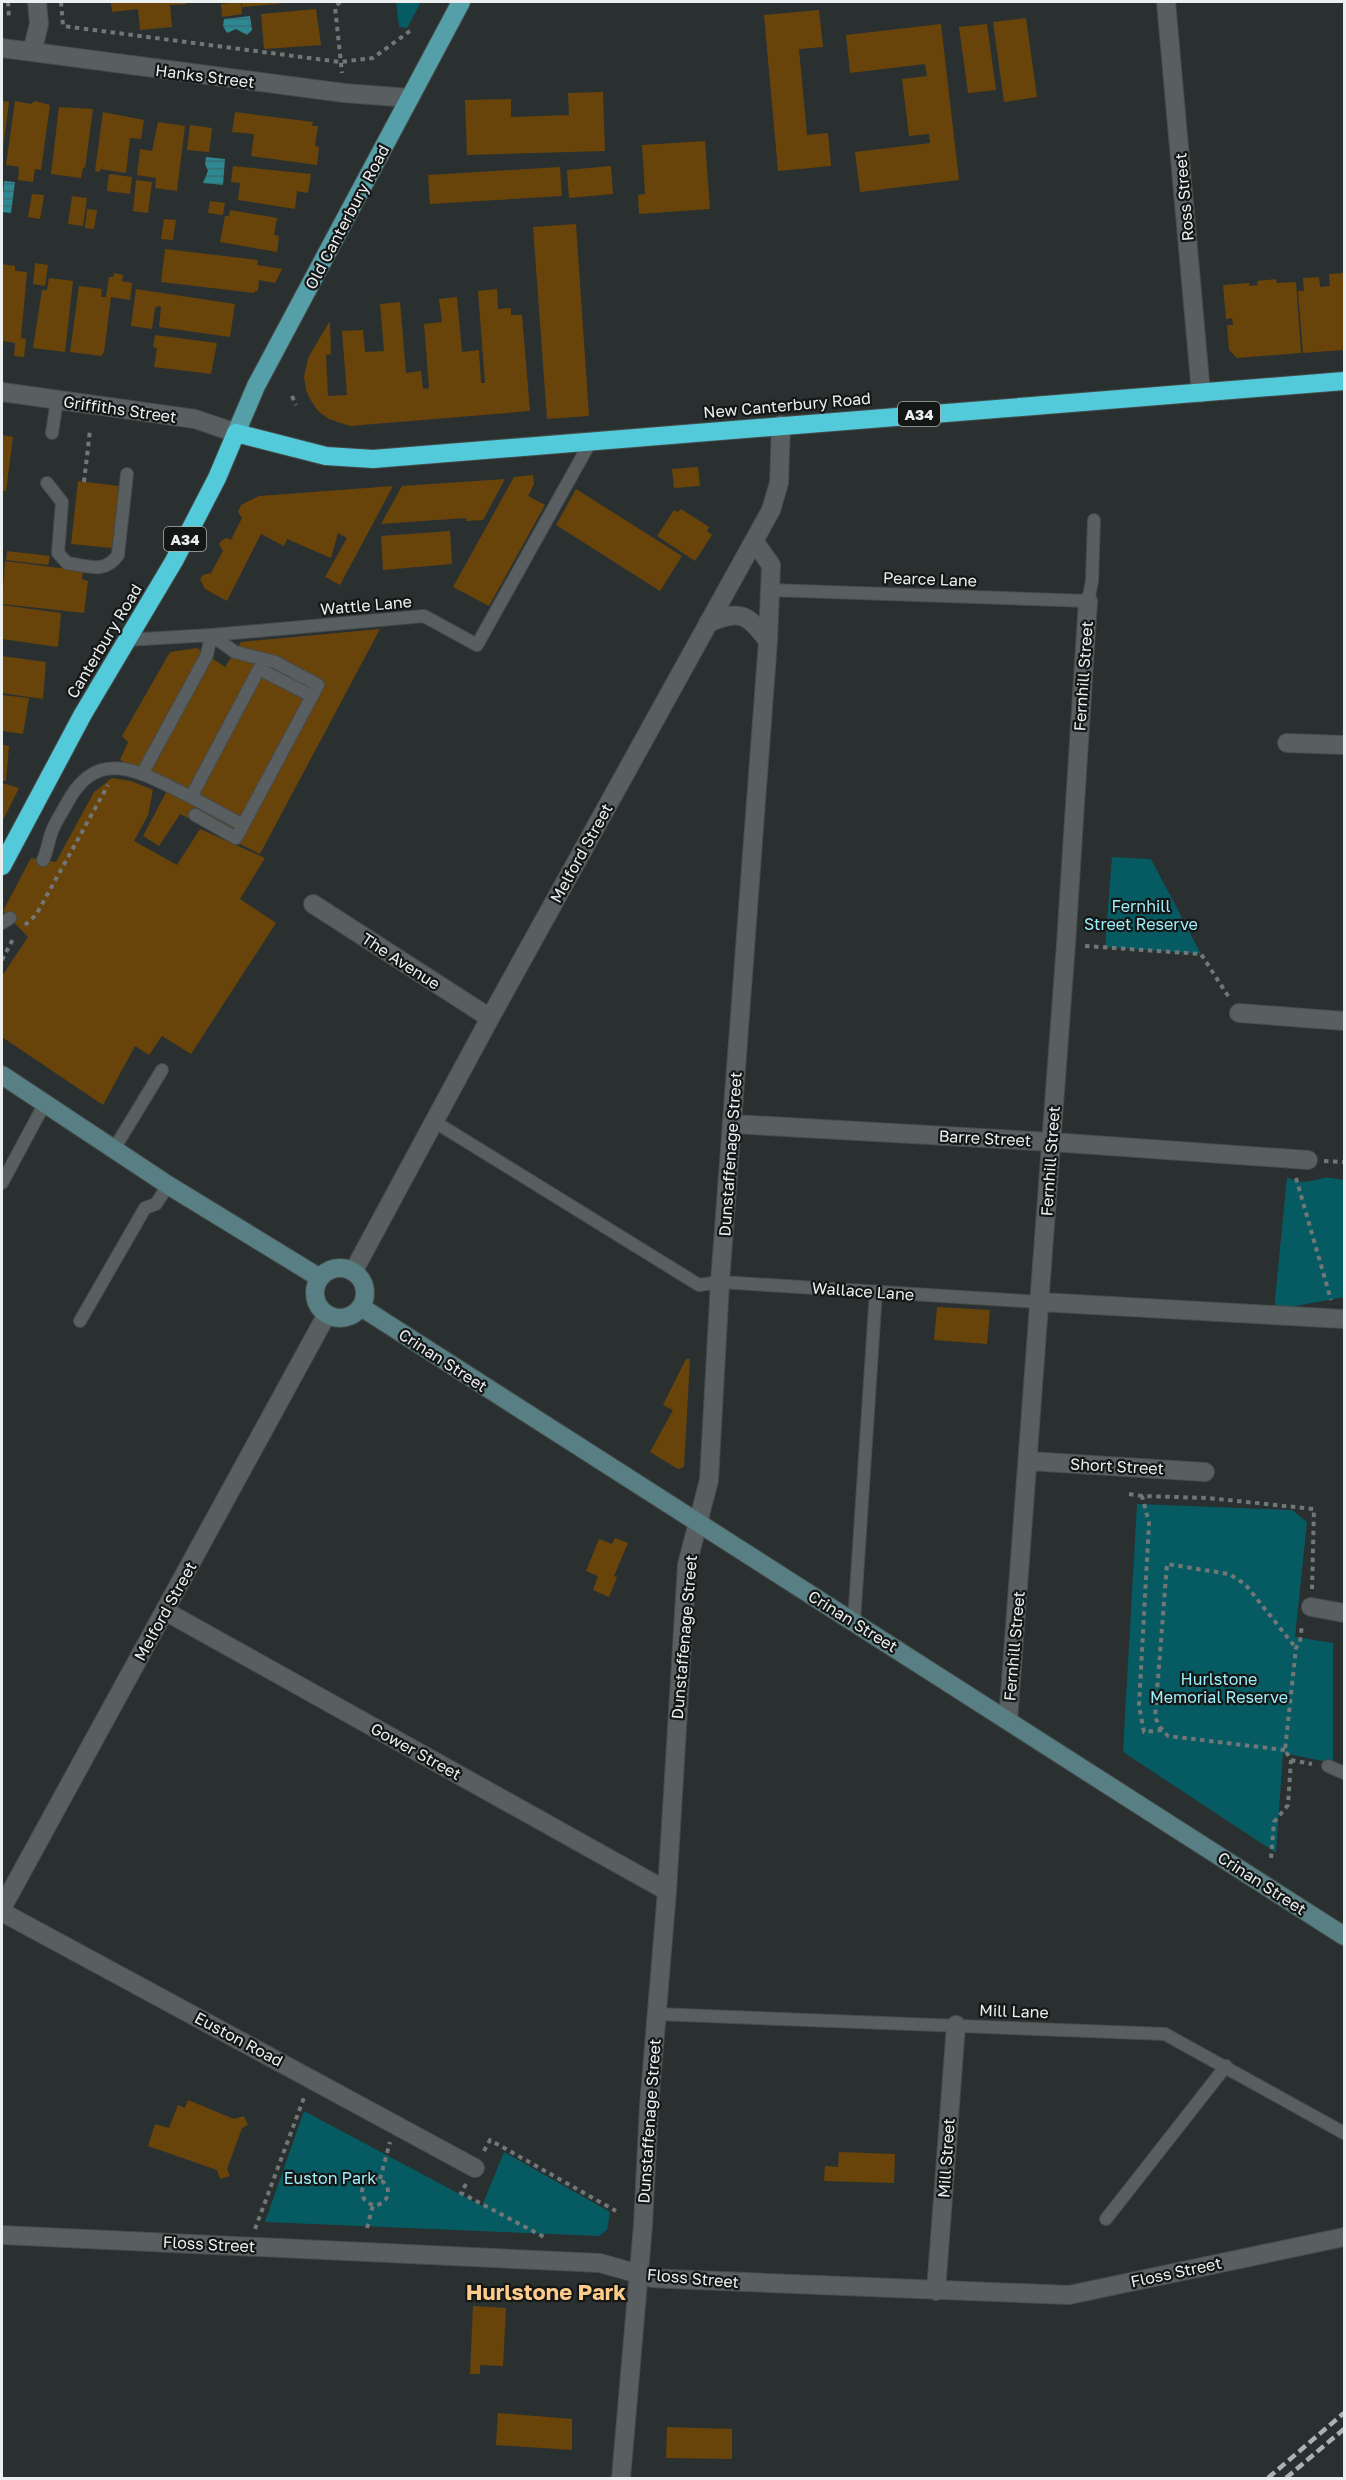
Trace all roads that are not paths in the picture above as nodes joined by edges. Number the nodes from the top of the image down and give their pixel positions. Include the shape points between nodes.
1 (37, 2) edge
2 (461, 2) edge
3 (1166, 2) edge
4 (2, 48) edge
5 (32, 52) junction
6 (410, 98) junction
7 (1344, 381) edge
8 (2, 392) edge
9 (1201, 393) junction
10 (57, 400) junction
11 (781, 425) junction
12 (52, 433) dead end
13 (236, 433) junction
14 (591, 441) junction
15 (127, 474) dead end
16 (46, 483) dead end
17 (1094, 520) dead end
18 (754, 541) junction
19 (744, 561) junction
20 (770, 586) junction
21 (1088, 601) junction
22 (708, 622) junction
23 (211, 635) junction
24 (126, 640) junction
25 (768, 641) junction
26 (235, 652) junction
27 (259, 669) junction
28 (312, 696) junction
29 (1287, 743) dead end
30 (1344, 745) edge
31 (142, 774) junction
32 (190, 797) junction
33 (195, 816) dead end
34 (243, 825) junction
35 (43, 860) dead end
36 (2, 866) edge
37 (313, 904) dead end
38 (1239, 1013) road end
39 (490, 1018) junction
40 (1344, 1021) edge
41 (162, 1070) dead end
42 (2, 1075) edge
43 (45, 1102) junction
44 (435, 1122) junction
45 (733, 1124) junction
46 (1052, 1142) junction
47 (114, 1149) junction
48 (1299, 1160) road end
49 (2, 1183) edge
50 (168, 1185) junction
51 (353, 1272) junction
52 (320, 1278) junction
53 (720, 1282) junction
54 (876, 1291) junction
55 (1040, 1302) junction
56 (361, 1307) junction
57 (327, 1314) junction
58 (1341, 1319) edge
59 (80, 1321) dead end
60 (1029, 1461) junction
61 (1204, 1472) dead end
62 (698, 1523) junction
63 (1308, 1605) road end
64 (165, 1611) junction
65 (1344, 1613) edge
66 (854, 1622) junction
67 (1008, 1720) junction
68 (1328, 1766) road end
69 (1344, 1773) edge
70 (667, 1891) junction
71 (2, 1910) edge
72 (1344, 1936) edge
73 (656, 2014) junction
74 (956, 2025) junction
75 (1226, 2066) junction
76 (1344, 2133) edge
77 (475, 2168) road end
78 (1106, 2219) dead end
79 (2, 2235) edge
80 (1344, 2237) edge
81 (639, 2274) junction
82 (936, 2291) junction
83 (621, 2478) edge

1 - 5 street via 39,24
2 - 6 main road, Old Canterbury Road
3 - 9 street, Ross Street
4 - 5 street, Hanks Street
5 - 6 street, Hanks Street
6 - 13 main road, Old Canterbury Road via 256,386
7 - 9 highway, New Canterbury Road / A34
8 - 10 street, Griffiths Street
9 - 11 highway, New Canterbury Road / A34
10 - 12 lane
10 - 13 street, Griffiths Street via 195,419
11 - 14 highway, New Canterbury Road / A34
11 - 18 street, Melford Street via 776,497
13 - 14 highway, New Canterbury Road / A34 via 350,459
13 - 24 highway, Canterbury Road / A34 via 174,561
14 - 23 lane, Wattle Lane via 477,645 424,616
15 - 16 lane via 118,555 112,564 102,568 67,563 58,553 62,502
17 - 21 lane
18 - 19 street, Melford Street
18 - 20 street, Dunstaffenage Street via 771,564
19 - 20 street via 756,568
19 - 22 street, Melford Street
20 - 21 lane, Pearce Lane
20 - 25 street, Dunstaffenage Street
21 - 46 street, Fernhill Street
22 - 25 street via 725,615 742,616 754,621
22 - 39 street, Melford Street
23 - 24 lane, Wattle Lane
23 - 26 lane
23 - 31 lane via 207,655
24 - 36 highway, Canterbury Road / A34
25 - 45 street, Dunstaffenage Street
26 - 27 lane
26 - 28 lane via 275,662 318,685
27 - 28 lane
27 - 32 lane
28 - 34 lane
29 - 30 street
31 - 32 lane
31 - 35 lane via 108,767 84,780 71,794
32 - 34 lane
33 - 34 lane via 236,837
37 - 39 street, The Avenue
38 - 40 street
39 - 44 street, Melford Street
41 - 47 lane
42 - 43 street
43 - 47 street
43 - 49 lane
44 - 51 street, Melford Street
44 - 53 lane, Wallace Lane via 699,1286
45 - 46 street, Barre Street
45 - 53 street, Dunstaffenage Street
46 - 48 street, Barre Street
46 - 55 street, Fernhill Street
47 - 50 street
50 - 52 street
50 - 59 lane via 156,1204 145,1208
51 - 52 street via 338,1268
51 - 56 street via 365,1292
52 - 57 street via 315,1291 320,1308
53 - 54 lane, Wallace Lane
53 - 62 street, Dunstaffenage Street via 709,1480
54 - 55 lane, Wallace Lane
54 - 66 lane
55 - 58 street, Wallace Lane
55 - 60 street, Fernhill Street
56 - 57 street via 349,1317
56 - 62 street, Crinan Street
57 - 64 street, Melford Street
60 - 61 street, Short Street
60 - 67 street, Fernhill Street
62 - 66 street, Crinan Street
62 - 70 street, Dunstaffenage Street via 687,1565
63 - 65 street
64 - 70 street, Gower Street
64 - 71 street, Melford Street
66 - 67 street, Crinan Street
67 - 72 street, Crinan Street
68 - 69 lane
70 - 73 street, Dunstaffenage Street
71 - 77 street, Euston Road
73 - 74 lane, Mill Lane
73 - 81 street, Dunstaffenage Street
74 - 75 lane, Mill Lane via 1165,2034
74 - 82 street, Mill Street
75 - 76 lane, Mill Lane
75 - 78 lane
79 - 81 street, Floss Street via 600,2263
80 - 82 street, Floss Street via 1069,2295
81 - 82 street, Floss Street via 670,2279
81 - 83 street, Dunstaffenage Street

